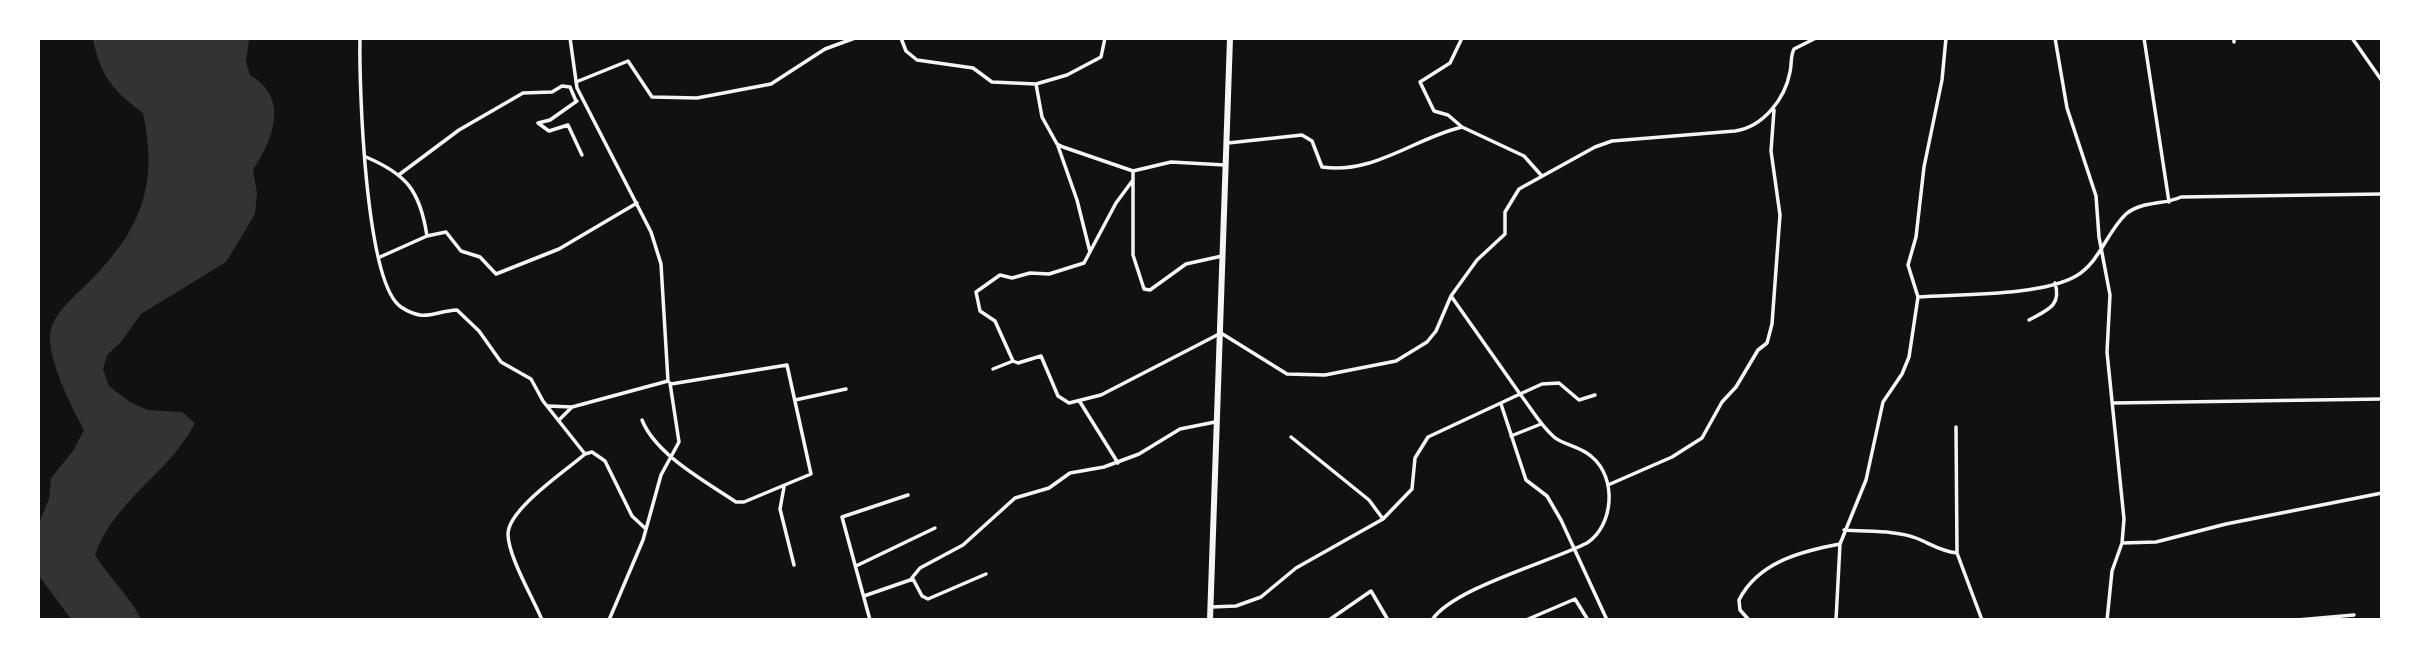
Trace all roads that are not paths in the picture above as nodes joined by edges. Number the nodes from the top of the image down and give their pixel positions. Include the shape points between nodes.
1 (360, 38) edge
2 (570, 38) edge
3 (855, 38) edge
4 (901, 38) edge
5 (1105, 38) edge
6 (1230, 38) edge
7 (1462, 38) edge
8 (1816, 38) edge
9 (1946, 38) edge
10 (2055, 38) edge
11 (2144, 38) edge
12 (2352, 38) edge
13 (2382, 80) edge
14 (576, 82) junction
15 (1036, 84) junction
16 (580, 93) junction
17 (576, 101) junction
18 (1774, 108) junction
19 (1462, 128) junction
20 (1057, 144) junction
21 (1226, 144) junction
22 (582, 155) dead end
23 (366, 157) junction
24 (1225, 165) junction
25 (1133, 172) junction
26 (400, 174) junction
27 (1541, 176) junction
28 (1133, 180) junction
29 (2382, 194) edge
30 (2169, 202) junction
31 (637, 203) junction
32 (427, 236) junction
33 (2101, 249) junction
34 (1090, 252) junction
35 (1224, 256) junction
36 (379, 257) junction
37 (2055, 284) junction
38 (1451, 296) junction
39 (1918, 297) junction
40 (2029, 320) dead end
41 (1222, 333) junction
42 (1013, 360) junction
43 (993, 369) dead end
44 (670, 383) junction
45 (846, 389) dead end
46 (1520, 394) junction
47 (1595, 395) dead end
48 (2382, 399) edge
49 (795, 400) junction
50 (1080, 402) junction
51 (2113, 403) junction
52 (1501, 404) junction
53 (547, 406) junction
54 (572, 407) junction
55 (560, 419) junction
56 (642, 420) dead end
57 (1219, 421) junction
58 (1541, 424) junction
59 (1956, 426) dead end
60 (1511, 436) junction
61 (1291, 438) dead end
62 (585, 454) junction
63 (671, 457) junction
64 (1118, 463) junction
65 (1608, 485) junction
66 (784, 486) junction
67 (2382, 493) edge
68 (908, 495) dead end
69 (1383, 519) junction
70 (935, 528) dead end
71 (646, 529) junction
72 (1844, 530) junction
73 (2122, 543) junction
74 (1840, 544) junction
75 (1574, 550) junction
76 (1957, 553) junction
77 (794, 565) dead end
78 (856, 566) junction
79 (986, 574) dead end
80 (911, 579) junction
81 (864, 596) junction
82 (1211, 607) junction
83 (2354, 615) dead end
84 (542, 620) edge
85 (609, 620) edge
86 (870, 620) edge
87 (1210, 620) edge
88 (1329, 620) edge
89 (1388, 620) edge
90 (1432, 620) edge
91 (1526, 620) edge
92 (1588, 620) edge
93 (1607, 620) edge
94 (1749, 620) edge
95 (1836, 620) edge
96 (1982, 620) edge
97 (2107, 620) edge
98 (2297, 620) edge

1 - 23 street
2 - 14 street
3 - 14 street via 825,49 775,83 712,96 652,97 628,61
4 - 15 street via 909,55 917,60 973,68 992,82
5 - 15 street via 1101,57 1068,75
6 - 21 highway
7 - 19 street via 1450,63 1420,82 1434,111 1448,115
8 - 18 street via 1792,52 1790,72
9 - 39 street via 1908,265
10 - 33 street via 2067,108 2096,196
11 - 30 street
12 - 13 street
14 - 16 street
15 - 20 street via 1042,117
16 - 17 street
16 - 31 street
17 - 22 street via 538,123 549,131 568,125
17 - 26 street via 570,87 523,93 449,137
18 - 27 street via 1740,130 1612,141
18 - 65 street via 1771,151 1780,215 1768,343 1758,350 1702,438 1672,457
19 - 21 street via 1395,156 1353,167 1322,167 1312,141 1302,135
19 - 27 street via 1524,156
20 - 25 street
20 - 34 street
21 - 24 highway
23 - 26 street
23 - 36 street via 370,220
24 - 25 street via 1171,162
24 - 35 highway
25 - 28 street
26 - 32 street via 412,189
27 - 38 street via 1513,197 1505,212 1505,234 1477,260
28 - 34 street
28 - 35 street via 1133,255 1144,289 1150,290 1185,264
29 - 30 street via 2181,197
30 - 33 street via 2131,211
31 - 32 street via 559,248 496,274 480,257 461,251 446,232
31 - 44 street via 663,271
32 - 36 street
33 - 37 street via 2078,275
33 - 51 street via 2110,295 2107,352
34 - 42 street via 1086,262 1077,266 1014,278 997,275 977,290 980,311 995,321
35 - 41 highway
36 - 53 street via 385,288 397,305 428,317 457,310 501,362 531,379
37 - 39 street
37 - 40 street via 2057,302
38 - 41 street via 1436,331 1416,351 1383,365 1325,375 1283,373
38 - 46 street
39 - 72 street via 1909,357 1883,402 1866,480
41 - 50 street
41 - 57 highway
42 - 43 street
42 - 50 street via 1043,357 1058,396 1069,403
44 - 49 street via 786,364
44 - 54 street
44 - 63 street via 679,436
45 - 49 street
46 - 47 street via 1553,382 1565,386 1578,400
46 - 52 street
46 - 58 street
48 - 51 street
49 - 66 street via 811,472
50 - 64 street
51 - 73 street via 2124,519
52 - 60 street
52 - 69 street via 1428,437 1413,463 1412,489
53 - 54 street
53 - 55 street
54 - 55 street
55 - 62 street
56 - 63 street via 647,433
57 - 64 street via 1180,429
57 - 82 highway
58 - 60 street
58 - 65 street via 1559,441 1592,457
59 - 76 street
60 - 75 street via 1528,484 1547,496
61 - 69 street via 1369,500
62 - 71 street via 592,452 605,461 632,516
62 - 84 street via 530,500 509,525 508,541
63 - 66 street via 738,503
63 - 71 street via 657,485
64 - 80 street via 1070,473 1049,488 1015,498 963,545 920,568
65 - 75 street via 1610,502 1599,529
66 - 77 street via 780,509
67 - 73 street via 2156,542
68 - 78 street via 842,517
69 - 82 street via 1296,568 1261,597 1236,606
70 - 78 street
71 - 85 street
72 - 74 street
72 - 76 street via 1917,538 1939,551
73 - 97 street via 2112,571
74 - 94 street via 1792,555 1751,582 1739,600
74 - 95 street
75 - 90 street via 1480,588 1444,607
75 - 93 street
76 - 96 street
78 - 81 street
79 - 80 street via 928,599
80 - 81 street
81 - 86 street
82 - 87 highway
83 - 98 street
88 - 89 street via 1371,591
91 - 92 street via 1574,599

